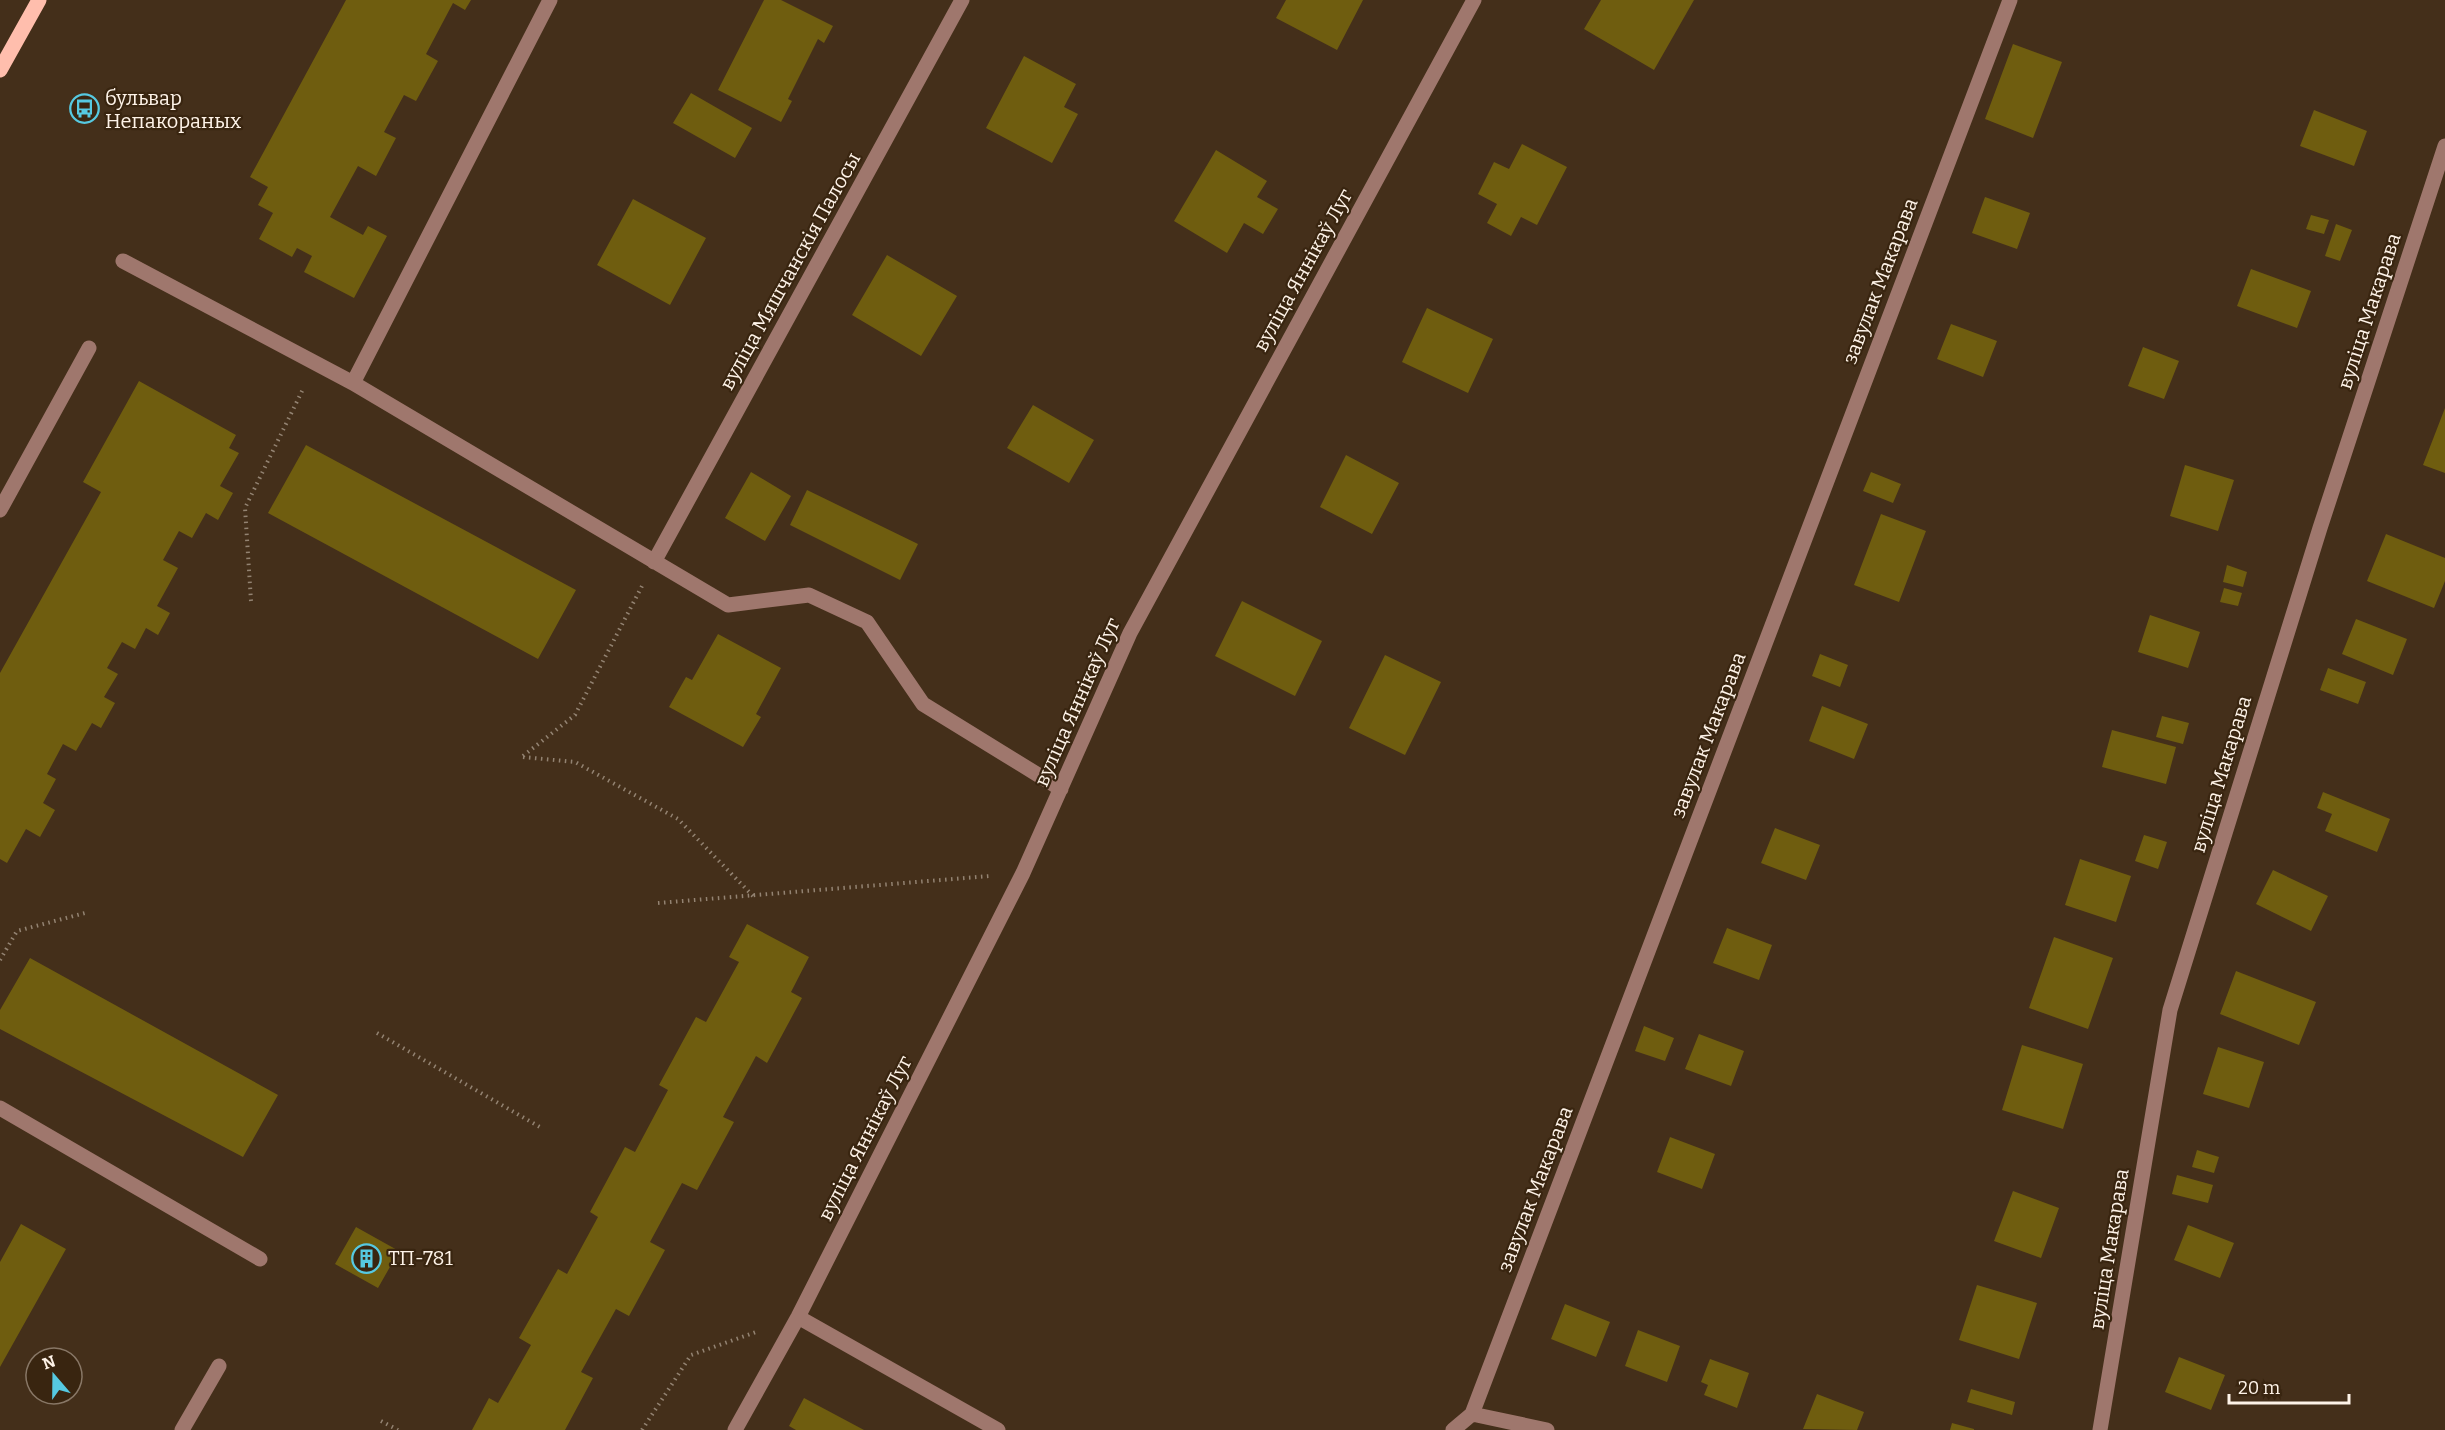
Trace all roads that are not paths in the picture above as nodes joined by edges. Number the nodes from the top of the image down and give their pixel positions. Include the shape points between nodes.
1 (39, 0) edge
2 (550, 0) edge
3 (962, 0) edge
4 (1474, 0) edge
5 (2010, 0) edge
6 (0, 70) edge
7 (2445, 146) edge
8 (123, 261) dead end
9 (89, 348) dead end
10 (353, 383) junction
11 (0, 510) edge
12 (654, 562) junction
13 (1061, 789) junction
14 (0, 1108) edge
15 (260, 1259) dead end
16 (798, 1317) junction
17 (219, 1366) dead end
18 (1472, 1414) junction
19 (2106, 1428) edge
20 (182, 1430) edge
21 (735, 1430) edge
22 (998, 1430) edge
23 (1454, 1430) edge
24 (1547, 1430) edge

1 - 6 main road
2 - 10 street
3 - 12 street, вуліца Мяшчанскія Палосы
4 - 13 street, вуліца Яннікаў Луг via 1130,633
5 - 18 street, завулак Макарава
7 - 19 street, вуліца Макарава via 2320,528 2170,1010
8 - 10 street
9 - 11 street
10 - 12 street
12 - 13 street via 728,605 809,595 867,622 923,704
13 - 16 street, вуліца Яннікаў Луг via 1023,873
14 - 15 street
16 - 21 street, вуліца Яннікаў Луг
16 - 22 street
17 - 20 street
18 - 23 street
18 - 24 street

